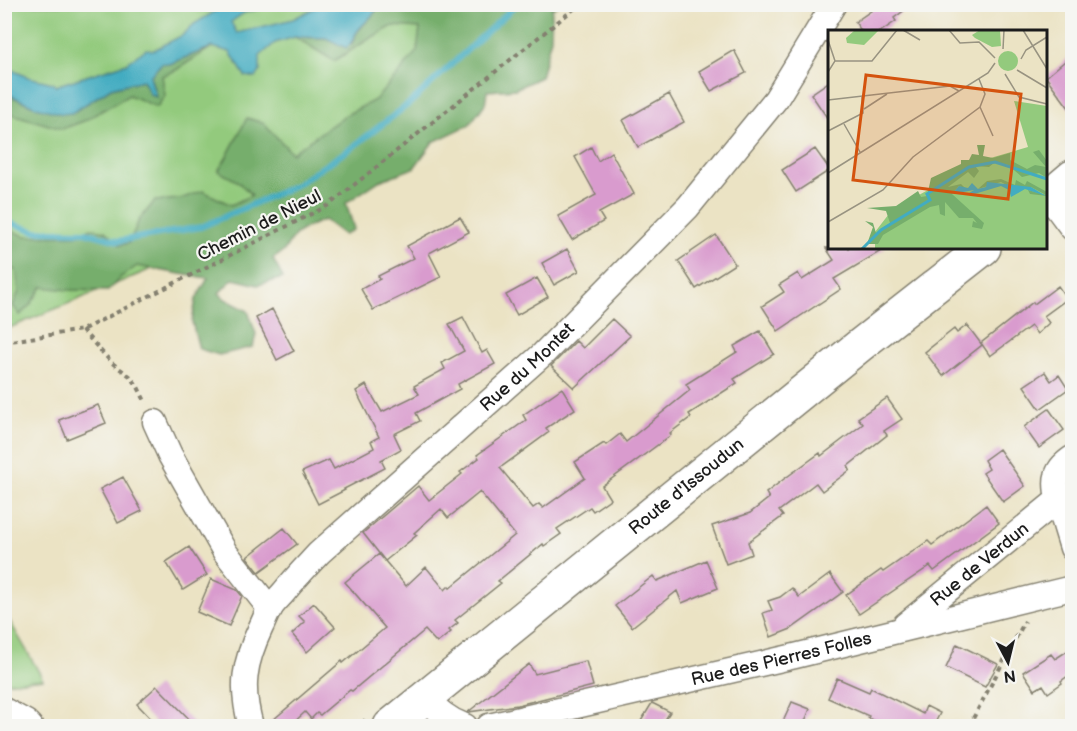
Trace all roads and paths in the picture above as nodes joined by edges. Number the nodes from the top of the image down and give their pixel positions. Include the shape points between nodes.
1 (580, 4) edge
2 (834, 4) edge
3 (1056, 191) edge
4 (1072, 228) edge
5 (983, 249) edge
6 (82, 330) junction
7 (4, 342) edge
8 (155, 422) joint
9 (1072, 458) edge
10 (1059, 499) junction
11 (1072, 548) edge
12 (1072, 588) edge
13 (1038, 596) junction
14 (270, 609) junction
15 (900, 630) junction
16 (425, 697) junction
17 (4, 710) edge
18 (30, 726) edge
19 (251, 726) edge
20 (390, 726) edge
21 (465, 726) edge
22 (489, 726) edge
23 (969, 726) edge

1 - 6 path, Chemin de Nieul via 329,205
2 - 14 street, Rue du Montet via 776,99 688,207 543,354 319,553
3 - 4 street
5 - 16 main road, Route d'Issoudun
6 - 7 path, Chemin de Nieul
6 - 8 path via 112,363 130,376
8 - 14 street via 225,552
9 - 10 street via 1056,478
10 - 11 street
10 - 15 street, Rue de Verdun
12 - 13 street, Rue des Pierres Folles
13 - 15 street, Rue des Pierres Folles
13 - 23 path
14 - 19 street, Rue du Montet via 253,645 244,680
15 - 22 street, Rue des Pierres Folles
16 - 20 main road, Route d'Issoudun
16 - 21 street via 439,712
17 - 18 street

